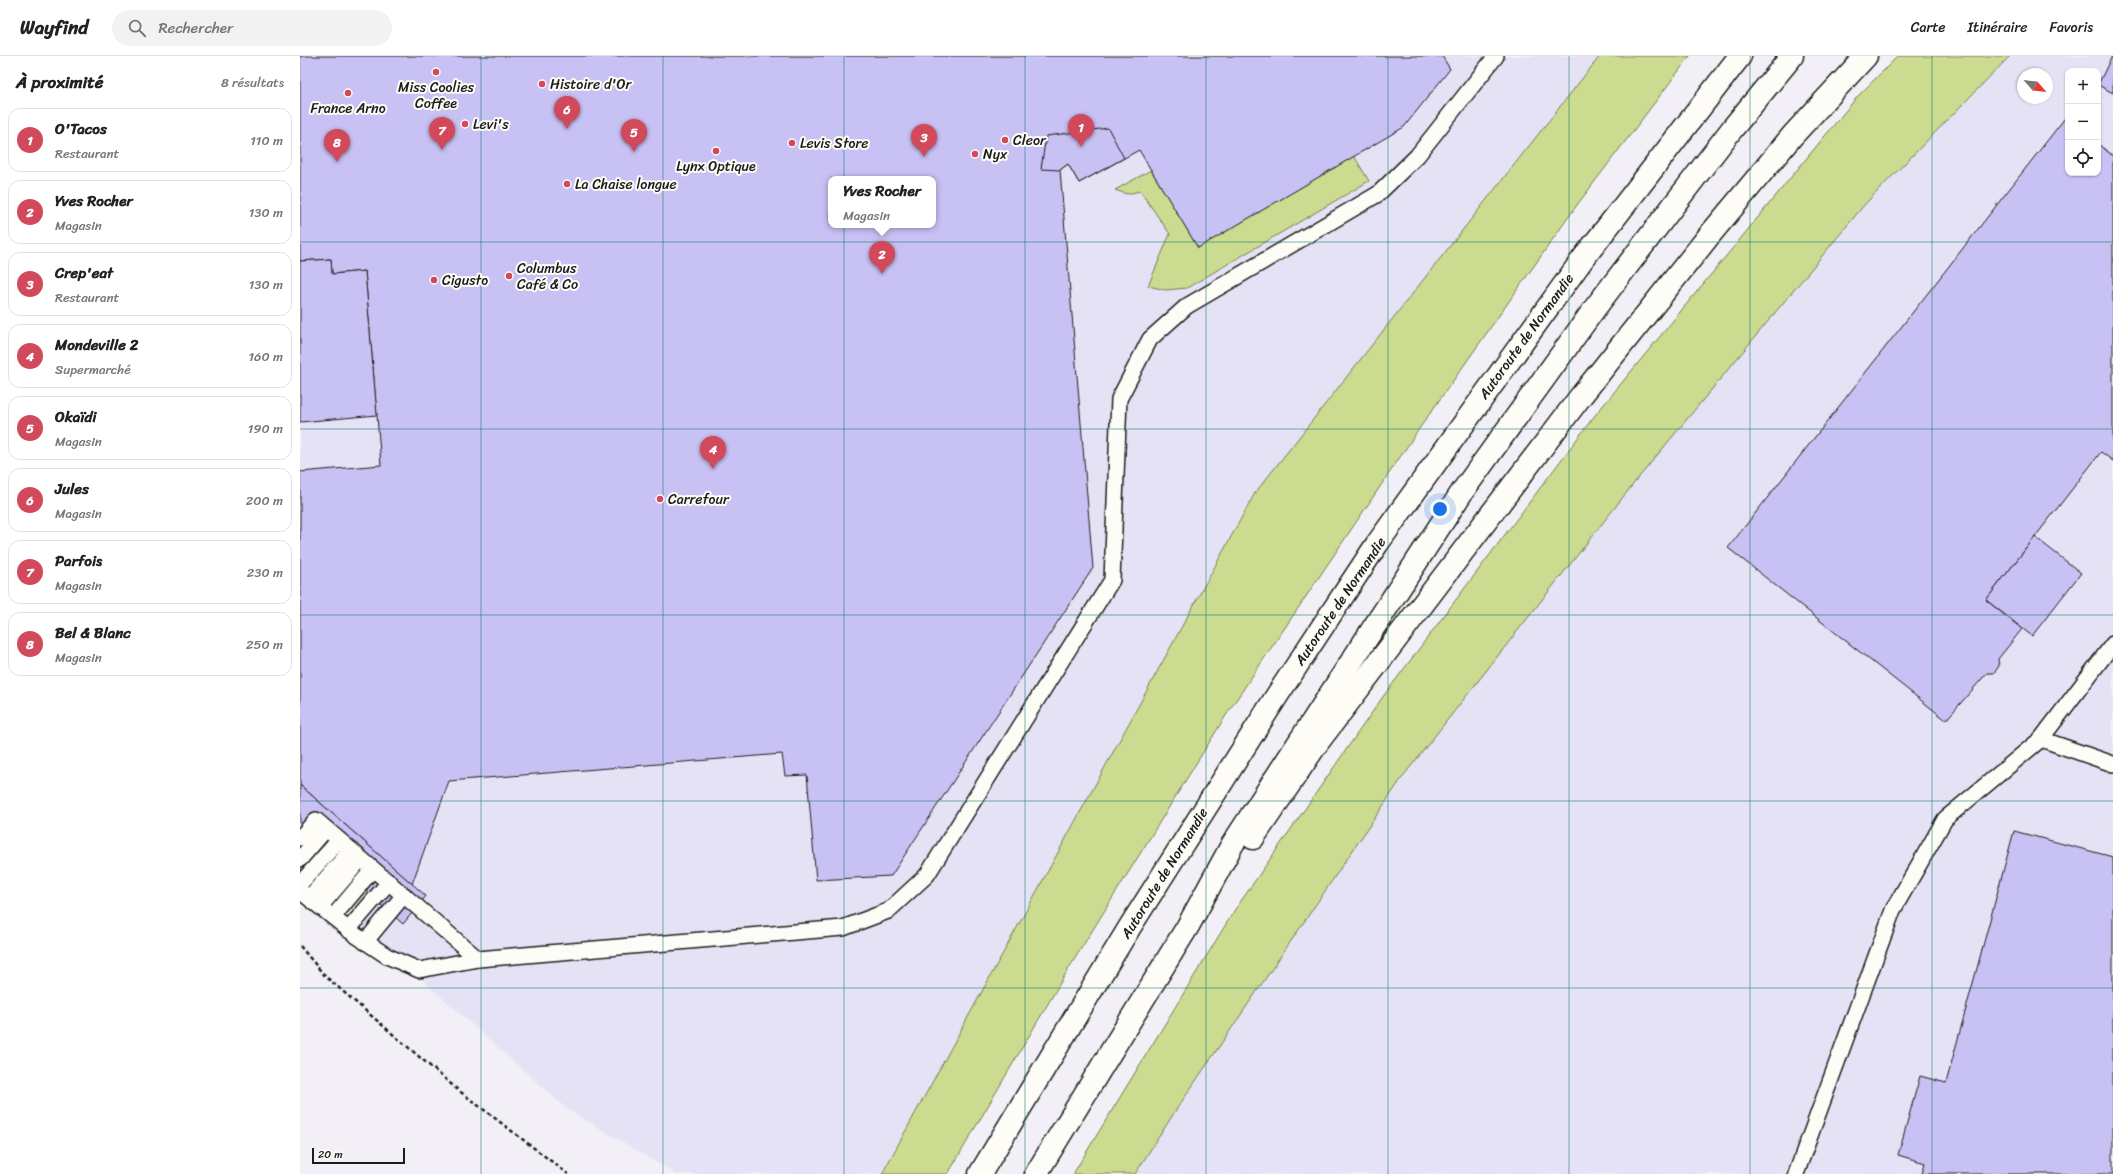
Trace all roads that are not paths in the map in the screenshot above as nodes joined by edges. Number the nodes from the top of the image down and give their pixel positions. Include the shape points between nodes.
1 (1496, 56) edge
2 (1740, 56) edge
3 (1792, 56) edge
4 (1866, 56) edge
5 (2113, 644) edge
6 (2040, 739) junction
7 (2113, 764) edge
8 (326, 829) junction
9 (300, 838) edge
10 (339, 840) junction
11 (356, 855) junction
12 (300, 859) edge
13 (373, 869) junction
14 (389, 882) junction
15 (300, 884) edge
16 (404, 895) junction
17 (310, 899) edge
18 (333, 917) junction
19 (1188, 926) junction
20 (348, 930) junction
21 (365, 942) junction
22 (478, 959) junction
23 (980, 1174) edge
24 (1036, 1174) edge
25 (1796, 1174) edge

1 - 22 lane via 1417,156 1378,194 1187,306 1150,339 1119,399 1112,580 927,875 888,911 842,928
2 - 23 highway, Autoroute de Normandie via 1582,260 1377,544 1135,919
3 - 19 highway via 1732,129 1595,308 1462,492 1232,844
4 - 19 highway via 1793,135 1581,396 1318,742 1245,851
5 - 6 lane
6 - 7 lane
6 - 25 lane via 1946,819 1897,904
8 - 9 lane via 316,820
8 - 10 lane
8 - 12 lane
10 - 11 lane
10 - 15 lane
11 - 13 lane
11 - 17 lane
13 - 14 lane
13 - 18 lane
14 - 16 lane
14 - 20 lane
16 - 21 lane
16 - 22 lane
17 - 18 lane
18 - 20 lane
19 - 24 highway
20 - 21 lane
21 - 22 lane via 387,956 419,970

